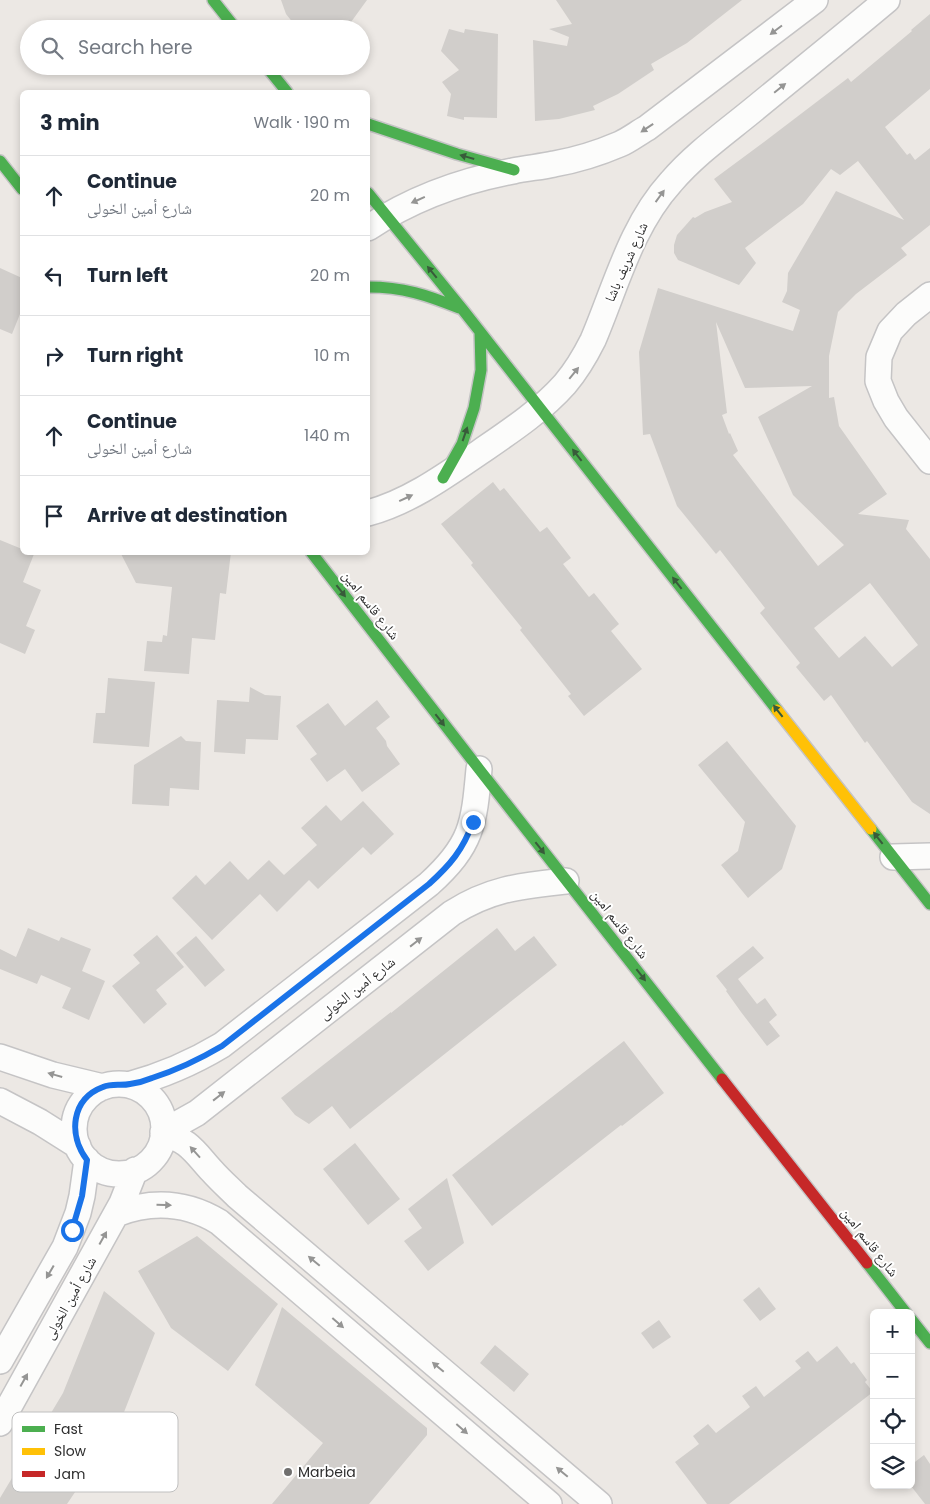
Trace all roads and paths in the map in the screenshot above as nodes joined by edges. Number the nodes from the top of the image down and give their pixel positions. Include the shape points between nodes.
1 (213, 0) edge
2 (815, 0) edge
3 (887, 0) edge
4 (229, 20) edge
5 (273, 75) edge
6 (285, 90) edge
7 (370, 125) edge
8 (1, 164) edge
9 (514, 170) junction
10 (20, 188) edge
11 (370, 199) edge
12 (377, 222) edge
13 (370, 287) edge
14 (930, 295) edge
15 (463, 310) junction
16 (480, 332) junction
17 (540, 408) junction
18 (930, 462) edge
19 (443, 478) junction
20 (370, 512) edge
21 (313, 555) edge
22 (479, 769) junction
23 (930, 856) edge
24 (893, 857) junction
25 (566, 880) junction
26 (930, 904) edge
27 (0, 1057) edge
28 (128, 1085) junction
29 (103, 1087) junction
30 (0, 1101) edge
31 (163, 1134) junction
32 (83, 1153) junction
33 (135, 1170) junction
34 (116, 1214) junction
35 (903, 1309) edge
36 (915, 1324) edge
37 (930, 1343) edge
38 (0, 1360) edge
39 (0, 1423) edge
40 (549, 1504) edge
41 (599, 1504) edge

1 - 4 main road
2 -> 9 street via 622,144 553,165
17 -> 3 street, شارع شريف باشا via 580,365 624,260 646,216 670,183 700,152
5 - 6 main road
9 -> 7 main road
8 - 10 main road
9 -> 12 street via 448,188
11 - 12 main road
15 -> 12 main road
13 - 15 main road via 390,287 427,295
14 - 18 street via 890,331 879,357 878,381 896,418
15 - 16 main road
16 - 17 main road
19 -> 16 main road via 462,444 474,408 480,370
17 - 19 street, شارع شريف باشا
24 -> 17 main road
20 -> 19 street, شارع شريف باشا via 408,498
21 -> 22 main road, شارع قاسم امين
22 -> 25 main road, شارع قاسم امين
22 - 28 street via 476,807 468,836 451,863 429,884 222,1046 177,1069
23 - 24 street
24 - 26 main road
31 -> 25 street, شارع أمين الخولى via 198,1113 452,913 495,892
25 -> 35 main road, شارع قاسم امين
29 -> 27 street
28 - 29 street
28 - 31 street via 138,1088 155,1102 163,1121
29 - 32 street via 86,1098 76,1116 75,1136
30 - 32 street via 40,1122
31 - 33 street via 156,1153 144,1166
41 -> 31 street via 238,1196 191,1146
32 - 33 street via 102,1170 127,1173
32 -> 38 street via 82,1196 75,1222
33 - 34 street, شارع أمين الخولى via 128,1193
39 -> 34 street, شارع أمين الخولى
34 -> 40 street via 142,1206 169,1205 195,1210 219,1222
36 - 37 main road

